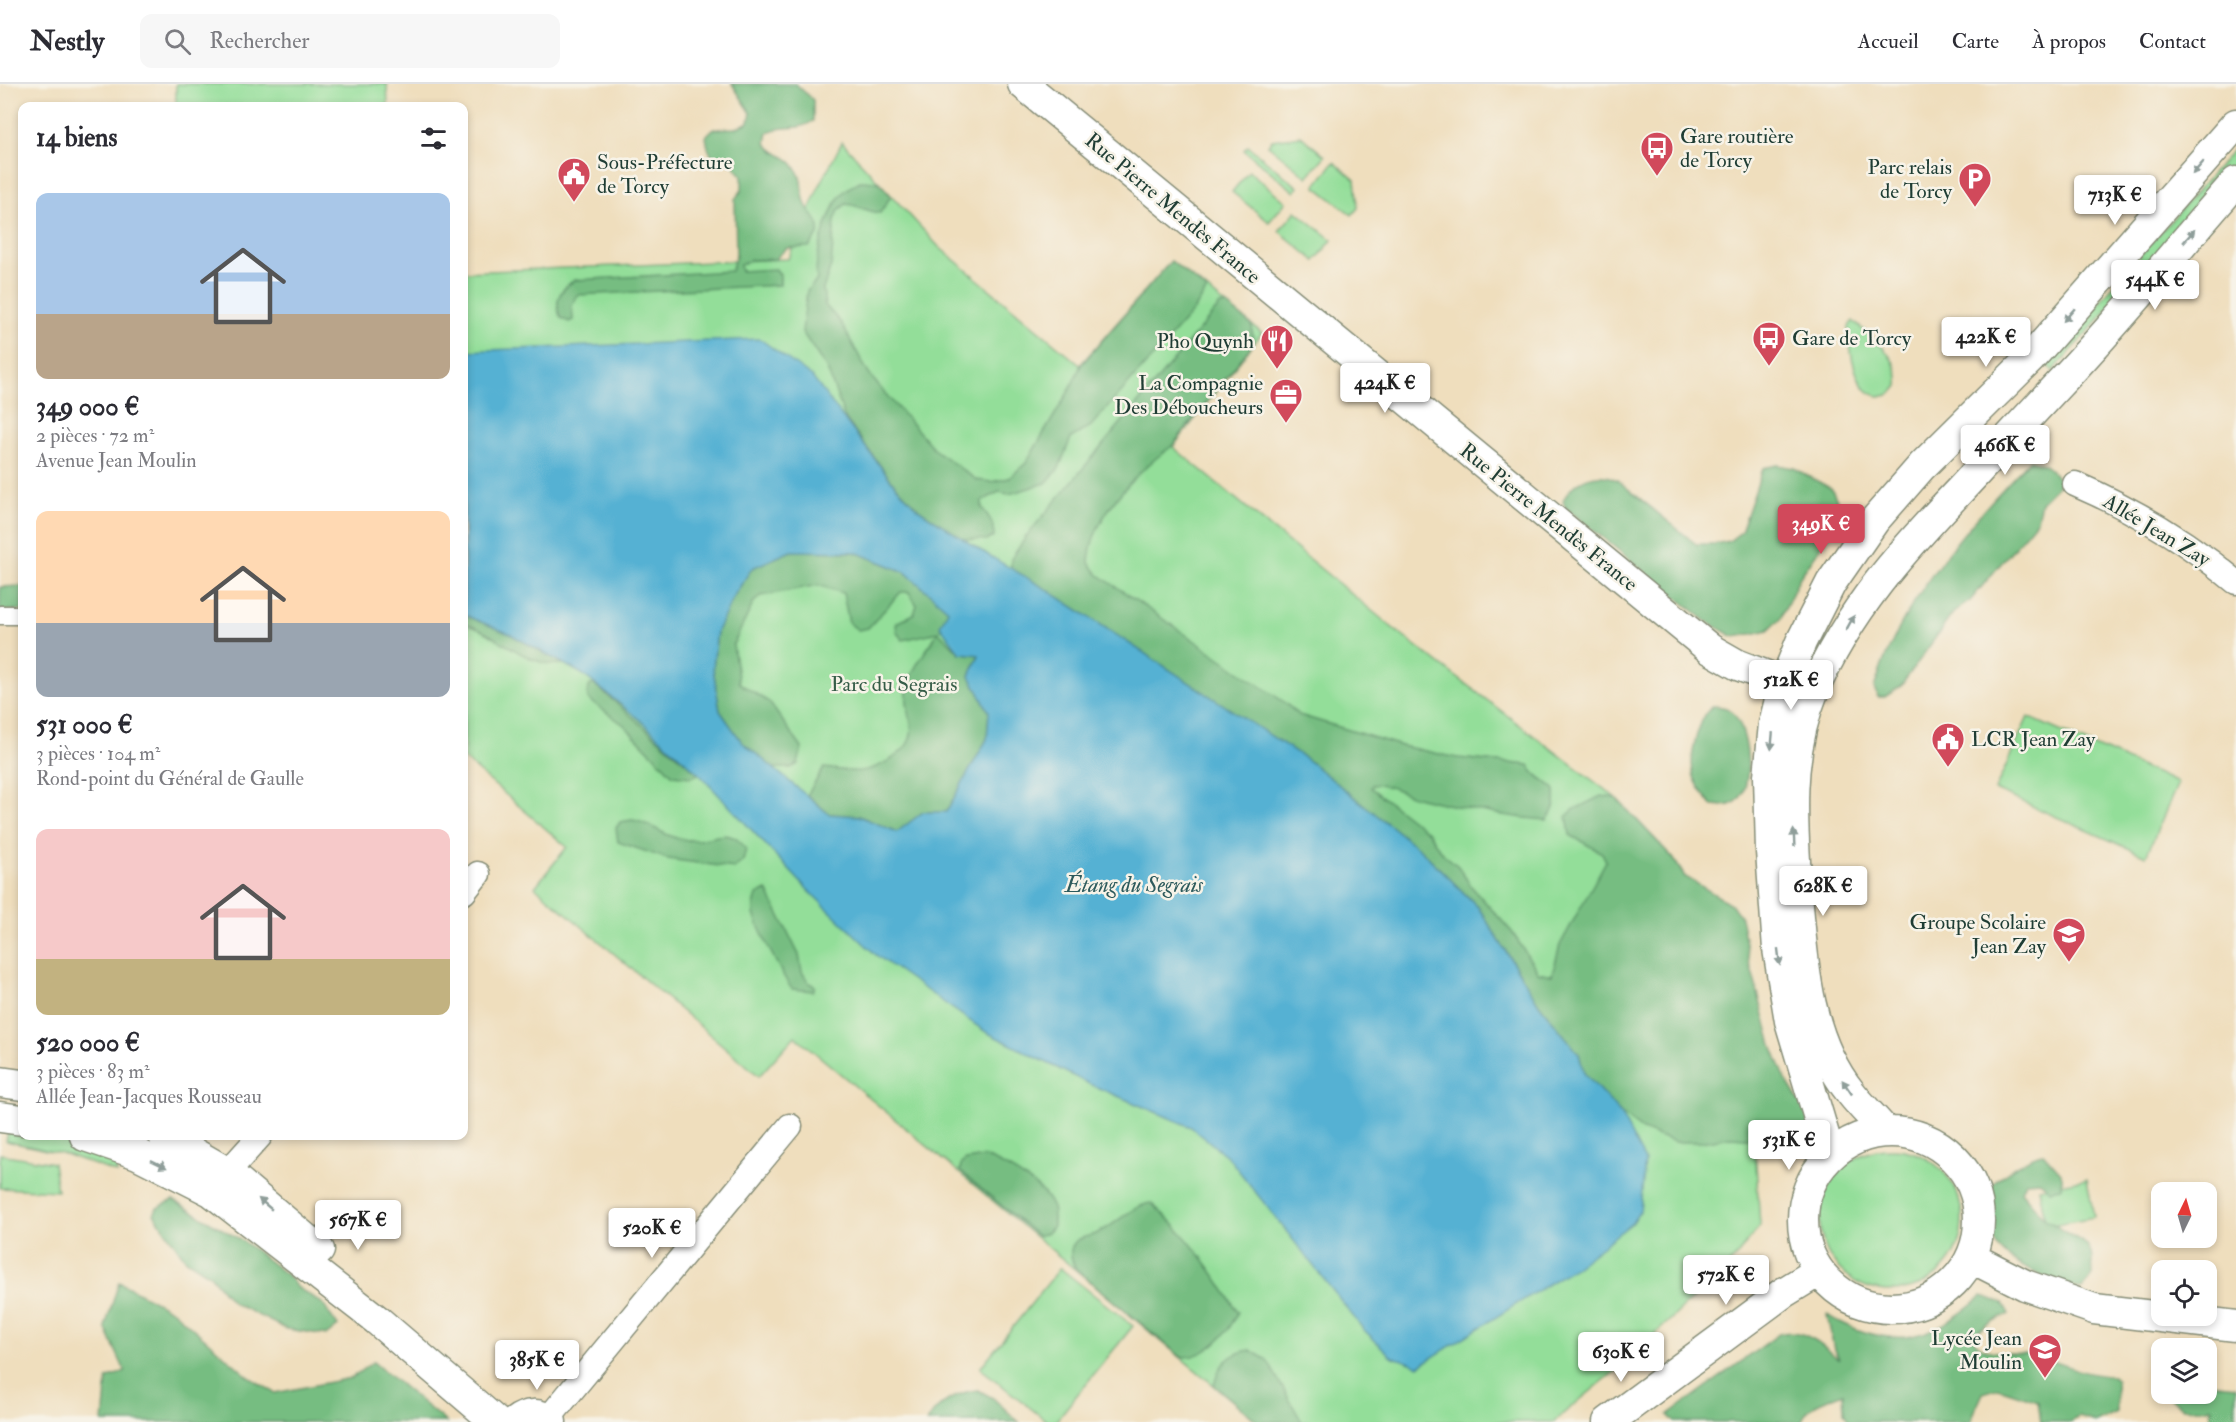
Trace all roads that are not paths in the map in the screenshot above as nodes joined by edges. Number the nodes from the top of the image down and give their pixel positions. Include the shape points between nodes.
1 (1023, 84) edge
2 (2236, 124) edge
3 (2236, 182) edge
4 (2075, 484) dead end
5 (2236, 582) edge
6 (0, 615) edge
7 (18, 615) edge
8 (1784, 684) junction
9 (1813, 693) junction
10 (0, 1082) edge
11 (18, 1084) edge
12 (0, 1117) edge
13 (18, 1119) edge
14 (790, 1126) dead end
15 (1885, 1131) junction
16 (97, 1140) edge
17 (169, 1140) edge
18 (257, 1140) edge
19 (1830, 1155) junction
20 (220, 1182) junction
21 (1972, 1258) junction
22 (1819, 1271) junction
23 (2236, 1326) edge
24 (550, 1420) edge
25 (509, 1421) edge
26 (1608, 1422) edge

1 - 8 street, Rue Pierre Mendès France via 1710,649
2 -> 8 street via 2030,359 1922,466 1874,520 1831,583
9 -> 3 street via 1853,616 1897,557 2059,385
4 - 5 street, Allée Jean Zay via 2121,504 2172,535
6 - 7 street
8 - 9 street, Rue Pierre Mendès France
8 -> 19 street via 1774,724 1769,776 1778,949 1790,1022
15 -> 9 street via 1850,1092 1830,1060 1809,992 1801,942 1792,792 1796,755
10 - 11 street
12 - 13 street
14 - 24 street
15 - 19 street via 1855,1138
15 - 21 street via 1922,1136 1953,1155 1974,1186 1981,1222
16 -> 20 street
17 - 20 street
18 - 20 street
19 - 22 street via 1811,1181 1803,1211 1805,1243
20 - 25 street
21 - 22 street via 1954,1283 1929,1301 1899,1308 1869,1305 1840,1293
21 - 23 street via 2025,1285 2094,1309
22 - 26 street via 1783,1293
24 - 25 street via 531,1414

